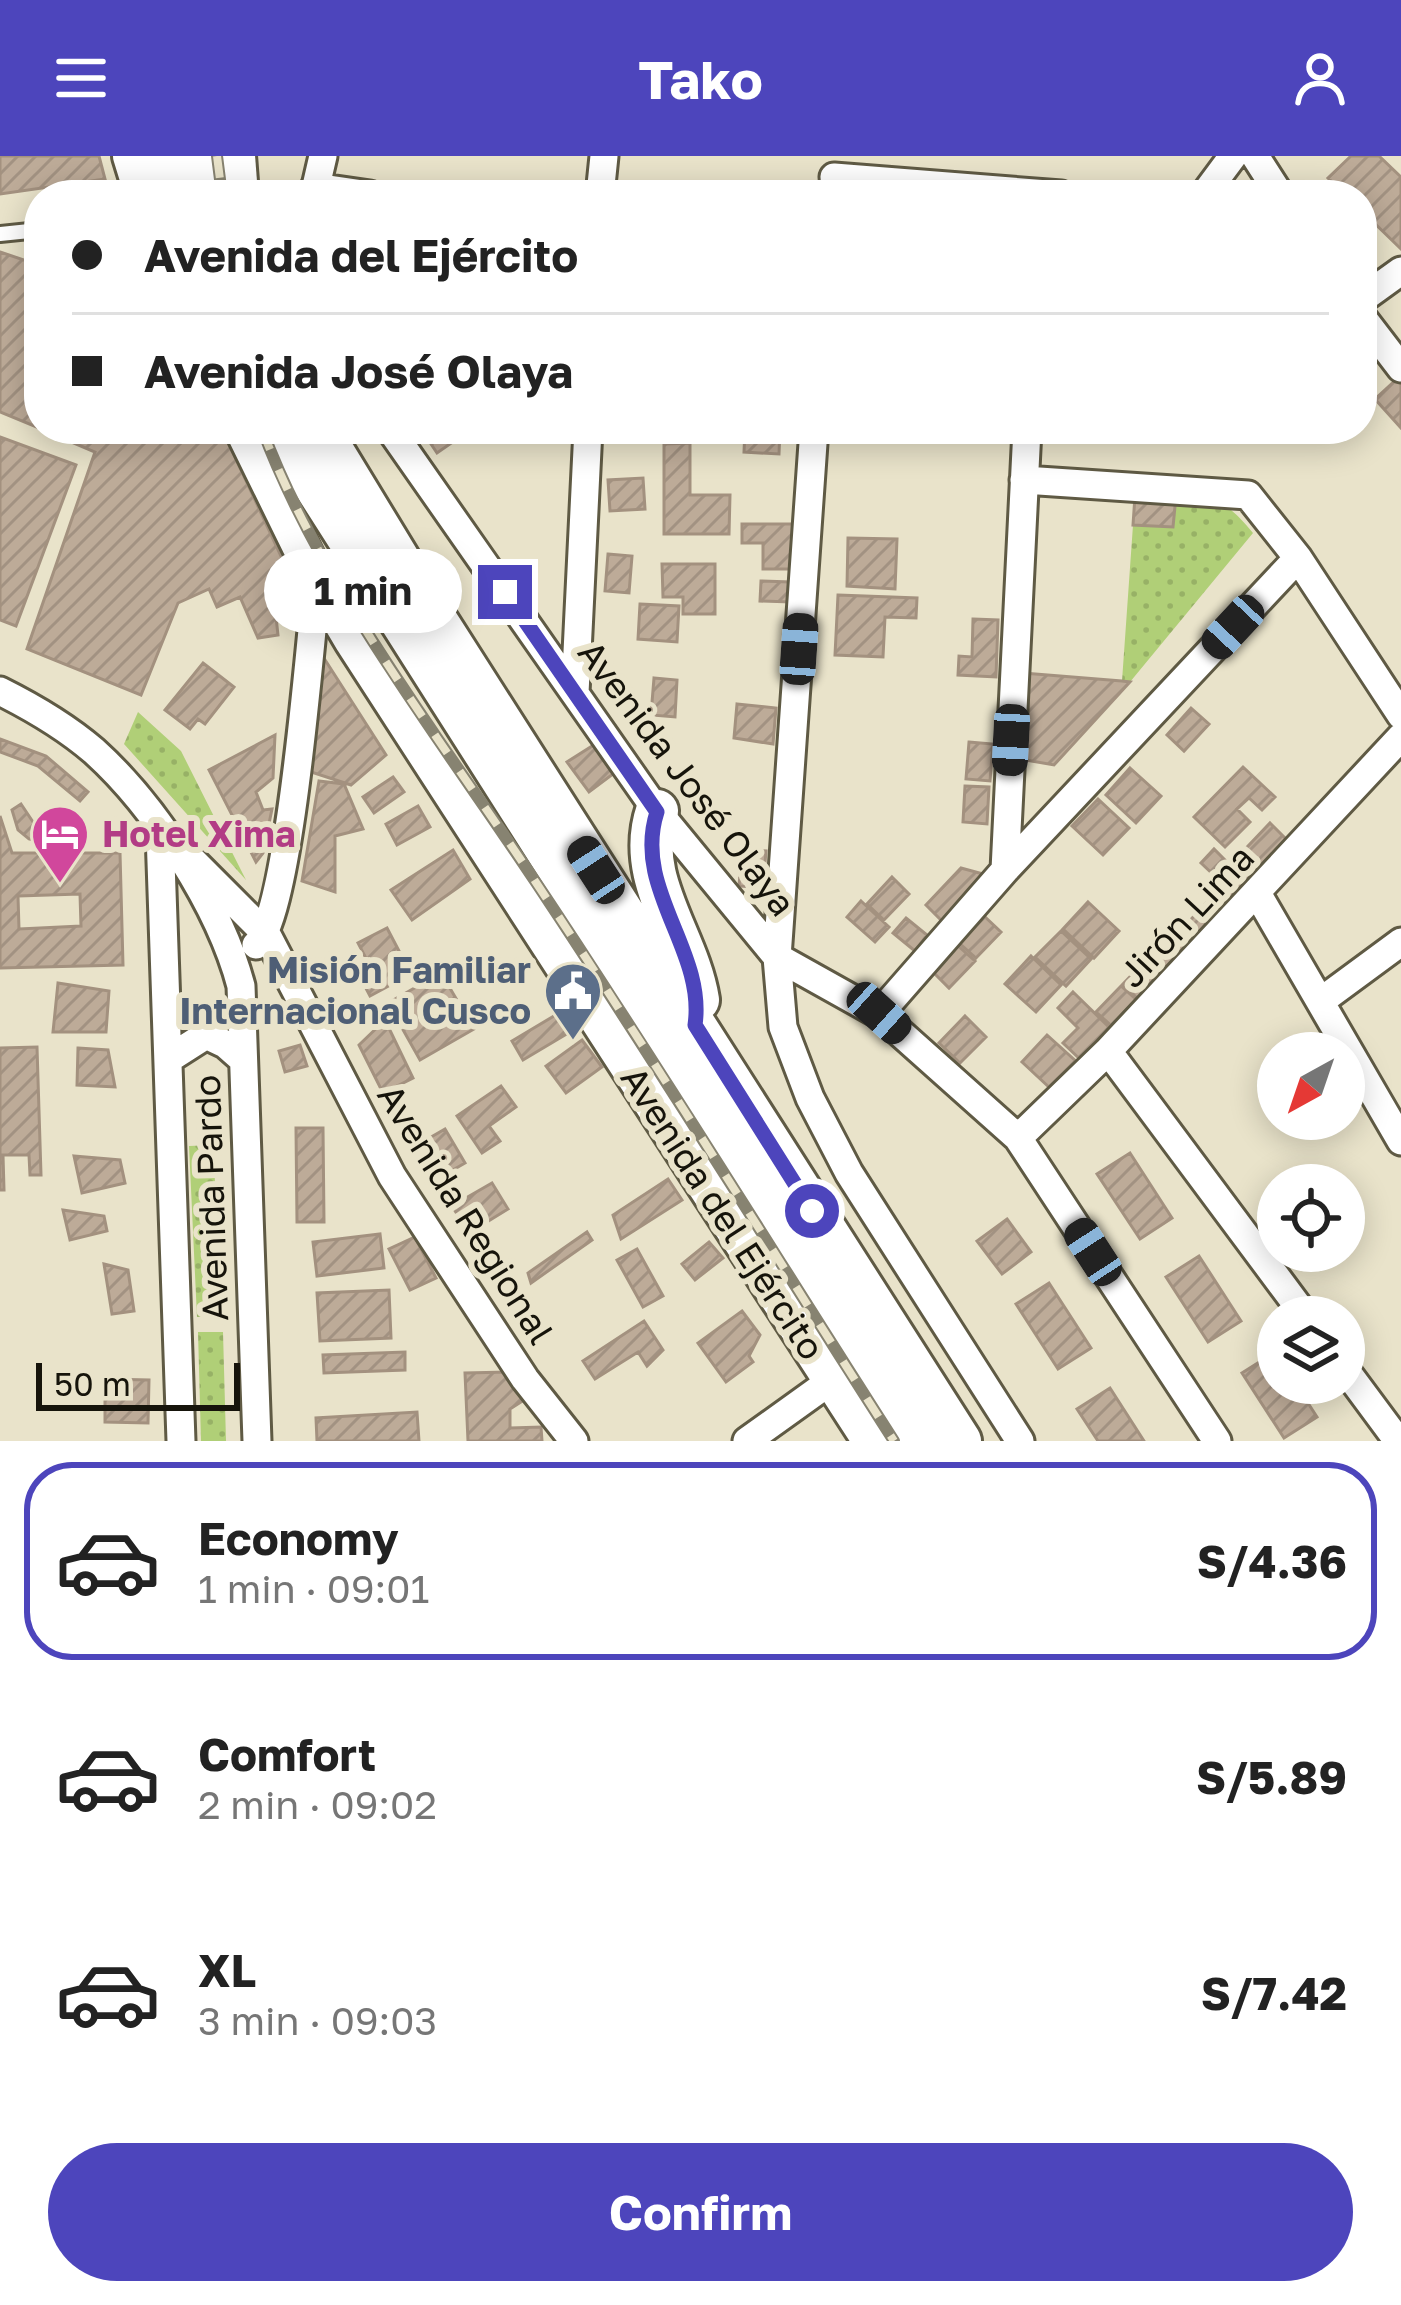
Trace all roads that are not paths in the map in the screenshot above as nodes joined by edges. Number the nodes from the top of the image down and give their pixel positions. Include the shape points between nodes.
1 (834, 176) edge
2 (882, 180) edge
3 (1377, 337) edge
4 (1401, 368) edge
5 (250, 444) edge
6 (288, 444) edge
7 (328, 444) edge
8 (401, 444) edge
9 (587, 444) edge
10 (813, 444) edge
11 (1026, 444) edge
12 (1024, 480) junction
13 (1298, 558) junction
14 (317, 580) junction
15 (0, 692) edge
16 (575, 693) junction
17 (1401, 715) edge
18 (1401, 737) edge
19 (657, 812) junction
20 (159, 829) junction
21 (1005, 870) junction
22 (1258, 893) junction
23 (1401, 942) edge
24 (271, 944) junction
25 (777, 957) junction
26 (235, 964) junction
27 (1321, 1001) junction
28 (879, 1013) junction
29 (695, 1025) junction
30 (1108, 1051) junction
31 (170, 1058) junction
32 (242, 1059) junction
33 (1018, 1138) junction
34 (1401, 1141) edge
35 (1290, 1296) edge
36 (848, 1369) junction
37 (1365, 1396) edge
38 (181, 1441) edge
39 (257, 1441) edge
40 (574, 1441) edge
41 (747, 1441) edge
42 (871, 1441) edge
43 (914, 1441) edge
44 (948, 1441) edge
45 (960, 1441) edge
46 (1020, 1441) edge
47 (1217, 1441) edge
48 (1398, 1441) edge

1 - 2 street
3 - 4 street
5 - 14 main road, Avenida del Ejército
6 - 36 main road, Avenida del Ejército via 662,1031
7 - 29 main road, Avenida del Ejército
8 - 16 street, Avenida José Olaya
9 - 16 street
10 - 25 street
11 - 12 street
12 - 13 street via 1248,496
12 - 21 street
13 - 17 street
13 - 21 street
14 - 24 street
14 - 36 main road, Avenida del Ejército via 581,995
15 - 20 street, Avenida Pardo via 95,752
16 - 19 street, Avenida José Olaya
18 - 22 street, Jirón Lima
19 - 25 street, Avenida José Olaya
19 - 29 main road via 651,852 661,900 696,983
20 - 24 street, Avenida Regional
20 - 26 street, Avenida Pardo
20 - 31 street, Avenida Pardo
21 - 28 street
22 - 27 street
22 - 30 street, Jirón Lima
23 - 27 street
24 - 26 street
24 - 40 street, Avenida Regional via 392,1176
25 - 28 street
25 - 46 street, Avenida José Olaya via 783,1027 810,1098
26 - 32 street, Avenida Pardo
27 - 34 street
28 - 33 street
29 - 45 main road, Avenida del Ejército
30 - 33 street, Jirón Lima
30 - 35 street
31 - 32 street via 206,1035
31 - 38 street, Avenida Pardo
32 - 39 street, Avenida Pardo
33 - 47 street
36 - 41 street
36 - 42 main road, Avenida del Ejército
36 - 43 main road, Avenida del Ejército
36 - 44 street
37 - 48 street

